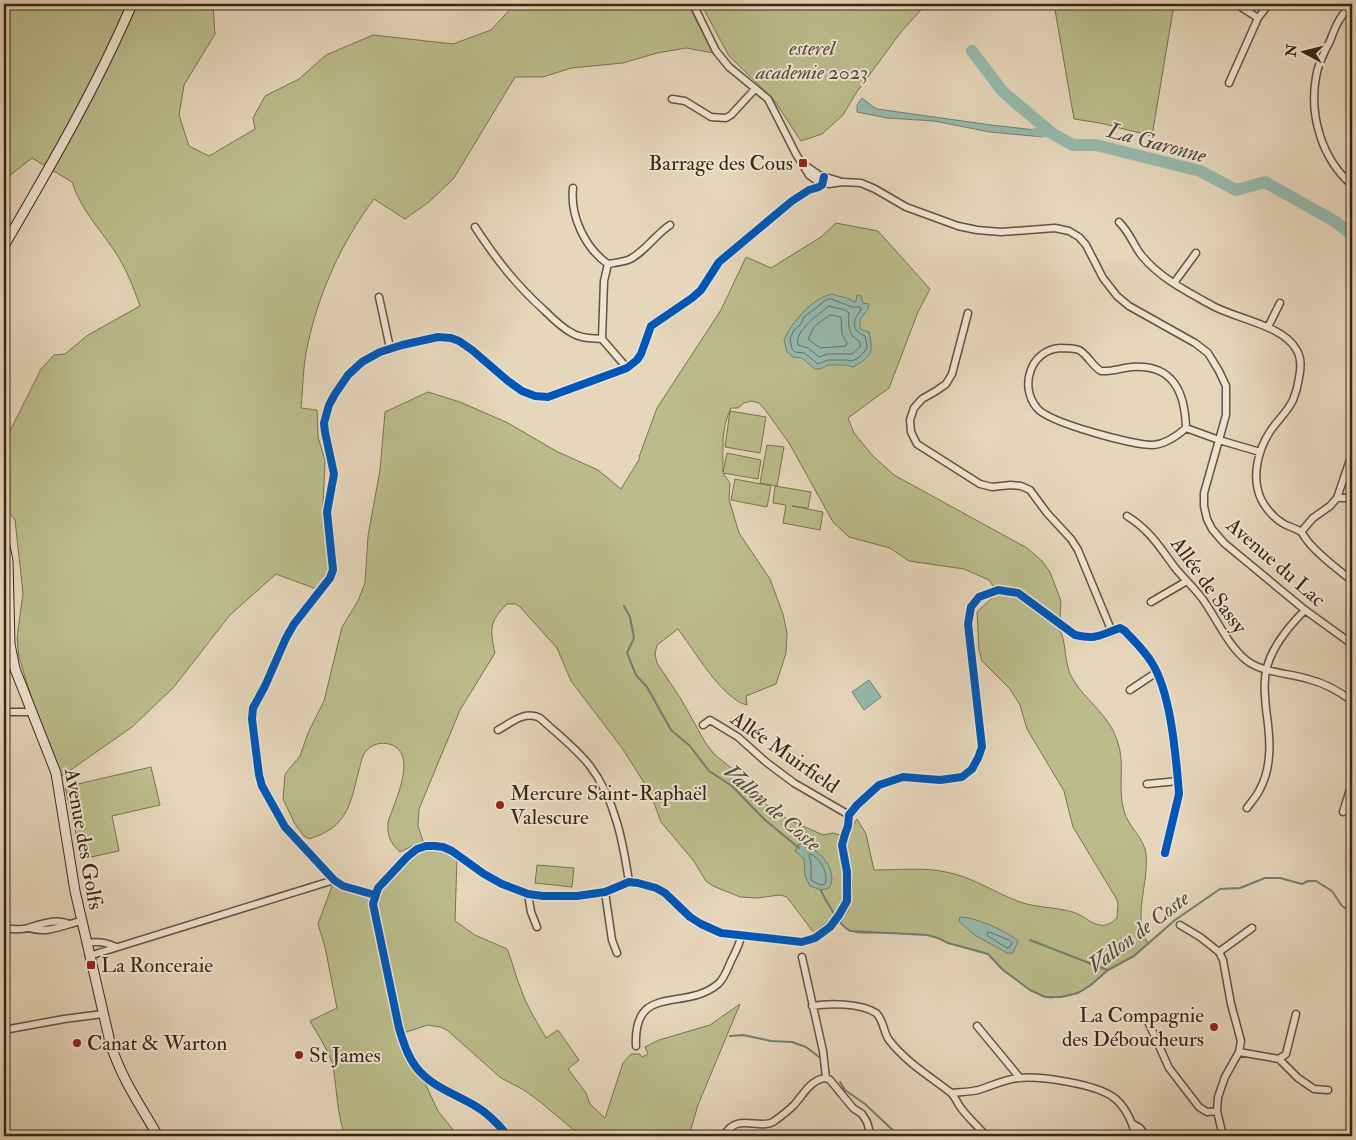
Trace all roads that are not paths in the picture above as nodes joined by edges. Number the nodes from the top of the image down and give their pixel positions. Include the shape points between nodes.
1 (132, 4) edge
2 (693, 4) edge
3 (1236, 4) edge
4 (1269, 4) edge
5 (1349, 8) edge
6 (1258, 18) junction
7 (1229, 83) dead end
8 (755, 89) junction
9 (672, 99) dead end
10 (803, 163) junction
11 (809, 175) junction
12 (820, 178) junction
13 (1352, 185) edge
14 (573, 188) dead end
15 (809, 190) junction
16 (1119, 222) dead end
17 (670, 225) dead end
18 (475, 227) dead end
19 (4, 246) edge
20 (1196, 253) dead end
21 (608, 264) junction
22 (1174, 283) junction
23 (380, 297) dead end
24 (1280, 303) dead end
25 (968, 313) dead end
26 (1268, 328) junction
27 (602, 339) junction
28 (390, 348) junction
29 (627, 368) junction
30 (1186, 428) junction
31 (1219, 440) junction
32 (1260, 452) junction
33 (1352, 454) edge
34 (1337, 498) junction
35 (1352, 498) edge
36 (1127, 516) dead end
37 (1301, 532) junction
38 (4, 541) edge
39 (1187, 581) junction
40 (1352, 582) edge
41 (1151, 602) dead end
42 (1305, 610) junction
43 (1112, 632) junction
44 (1352, 644) edge
45 (1266, 669) junction
46 (1158, 672) junction
47 (1130, 690) dead end
48 (1352, 701) edge
49 (4, 712) edge
50 (32, 712) junction
51 (703, 725) dead end
52 (498, 730) dead end
53 (1178, 781) junction
54 (1352, 783) edge
55 (1147, 784) dead end
56 (1247, 808) dead end
57 (1343, 812) dead end
58 (849, 815) junction
59 (1165, 853) dead end
60 (334, 880) junction
61 (629, 882) junction
62 (605, 892) junction
63 (528, 894) junction
64 (375, 895) junction
65 (81, 921) junction
66 (1180, 926) dead end
67 (537, 927) dead end
68 (1252, 928) dead end
69 (8, 929) dead end
70 (741, 936) junction
71 (86, 943) junction
72 (116, 947) junction
73 (617, 952) dead end
74 (1220, 952) junction
75 (89, 956) junction
76 (802, 957) dead end
77 (812, 1006) junction
78 (104, 1014) junction
79 (1296, 1014) dead end
80 (1146, 1017) dead end
81 (977, 1026) dead end
82 (4, 1030) edge
83 (636, 1046) dead end
84 (1239, 1052) junction
85 (1279, 1059) junction
86 (826, 1078) junction
87 (1020, 1078) junction
88 (1328, 1090) dead end
89 (951, 1093) junction
90 (1217, 1112) junction
91 (1133, 1124) junction
92 (158, 1136) edge
93 (508, 1136) edge
94 (724, 1136) edge
95 (871, 1136) edge
96 (986, 1136) edge
97 (1136, 1136) edge
98 (1146, 1136) edge
99 (1223, 1136) edge

1 - 19 main road via 97,81
2 - 8 street, Avenue du Lac via 716,52
3 - 6 street
4 - 6 street
5 - 13 street via 1341,16 1322,56 1316,75 1314,108 1316,123 1330,158 1341,176
6 - 7 street
8 - 9 street via 726,118 711,117 685,101
8 - 10 street, Avenue du Lac via 768,99
10 - 11 street, Avenue du Lac
10 - 12 street, Avenue du Lac
11 - 12 street, Avenue du Lac
11 - 15 street
12 - 15 street
12 - 31 street, Avenue du Lac via 861,183 906,206 964,228 1001,232 1060,228 1074,234 1086,245 1103,278 1117,296 1208,354 1226,386 1226,415
14 - 21 street via 574,213 587,243
15 - 29 street via 719,262 692,298 652,326 641,354
16 - 22 street via 1128,230 1140,254
17 - 21 street via 636,255
18 - 27 street via 497,262 557,323 573,334
20 - 22 street
21 - 27 street via 604,281
22 - 26 street via 1226,313
23 - 28 street
24 - 26 street
25 - 43 street via 952,374 946,384 914,408 911,432 917,444 980,484 1022,486 1030,490 1078,550
26 - 32 street via 1288,339 1296,348 1301,368 1293,401
27 - 29 street
28 - 29 street via 438,337 451,338 472,350 522,391 534,396 548,397
28 - 60 street via 353,369 329,405 324,423 334,474 327,512 333,570 286,638 252,714 262,786 285,827
30 - 30 street via 1167,441 1153,445 1062,423 1046,416 1030,395 1032,364 1052,349 1067,348 1078,350 1101,371 1134,367 1165,374 1175,383 1181,396
30 - 31 street
31 - 32 street
31 - 42 street, Avenue du Lac via 1204,493 1204,506 1212,529 1224,543
32 - 37 street via 1257,483 1261,498 1270,512 1284,524
33 - 34 street
34 - 35 street
34 - 37 street
36 - 39 street, Allée de Sassy via 1152,536
37 - 40 street via 1308,543
38 - 50 main road, Avenue des Golfs via 8,561 10,644 15,669
39 - 41 street
39 - 45 street, Allée de Sassy via 1236,650 1247,661
42 - 44 street, Avenue du Lac
42 - 45 street via 1281,638
43 - 46 street via 1120,628 1125,630
43 - 58 street via 1097,637 1076,635 1018,593 994,590 979,597 971,607 968,624 982,747 972,770 953,780 903,778 879,785
45 - 48 street, Allée de Sassy via 1309,679
45 - 56 street via 1270,752 1260,788
46 - 47 street
46 - 53 street via 1166,701
49 - 50 street
50 - 65 main road, Avenue des Golfs via 56,773
51 - 58 street, Allée Muirfield via 710,720 738,737 794,783
52 - 61 street via 533,714 590,766 606,795 619,830
53 - 55 street
53 - 59 street via 1179,794
54 - 57 street
58 - 70 street via 842,845 847,872 847,901 830,926 815,938 802,942
60 - 64 street via 343,886
60 - 72 street
61 - 62 street
61 - 70 street via 646,884 665,893 701,924 721,933
62 - 63 street via 561,897
62 - 73 street via 612,940
63 - 64 street via 484,874 452,851 426,846 411,853
63 - 67 street
64 - 93 street via 373,904 377,929 405,1047 416,1066 438,1086 484,1112
65 - 69 street
65 - 71 main road, Avenue des Golfs
66 - 74 street
68 - 74 street
70 - 83 street via 726,974 718,984 694,997 652,1004 641,1014
71 - 72 street via 102,942
71 - 75 main road, Avenue des Golfs
72 - 75 street
74 - 84 street via 1241,1041
75 - 78 main road, Avenue des Golfs
76 - 77 street
77 - 86 street
77 - 89 street via 851,1005 875,1013 881,1019 888,1039 913,1064
78 - 82 street
78 - 92 main road, Avenue des Golfs via 116,1062
79 - 85 street via 1286,1054
80 - 90 street via 1169,1068 1199,1107 1207,1112
81 - 87 street
84 - 85 street
84 - 90 street via 1225,1077
85 - 88 street via 1314,1089
86 - 94 street via 816,1081 793,1106 773,1121 737,1124 730,1127
86 - 95 street via 852,1108 862,1114
87 - 89 street via 976,1091
87 - 91 street via 1043,1078 1100,1090 1123,1107
89 - 96 street
90 - 99 street
91 - 97 street
91 - 98 street

